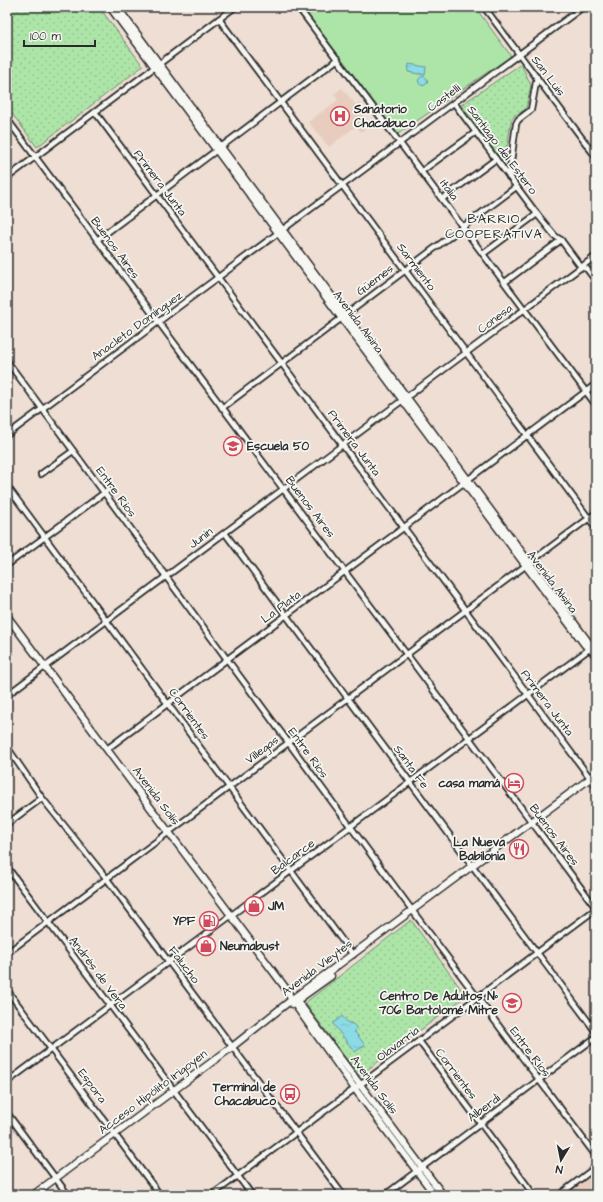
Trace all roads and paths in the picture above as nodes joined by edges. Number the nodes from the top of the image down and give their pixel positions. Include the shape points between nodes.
1 (110, 7) edge
2 (116, 7) edge
3 (235, 7) edge
4 (298, 7) edge
5 (484, 7) edge
6 (583, 7) edge
7 (219, 19) junction
8 (520, 54) junction
9 (338, 59) junction
10 (157, 65) junction
11 (537, 77) junction
12 (280, 101) junction
13 (454, 103) junction
14 (95, 112) junction
15 (7, 119) edge
16 (476, 132) junction
17 (401, 143) junction
18 (218, 148) junction
19 (596, 156) edge
20 (35, 157) junction
21 (496, 159) junction
22 (422, 171) junction
23 (509, 177) junction
24 (7, 178) edge
25 (343, 186) junction
26 (516, 187) junction
27 (156, 195) junction
28 (442, 199) junction
29 (537, 214) junction
30 (463, 227) junction
31 (281, 232) junction
32 (97, 240) junction
33 (562, 240) junction
34 (483, 254) junction
35 (596, 256) edge
36 (581, 267) junction
37 (405, 270) junction
38 (218, 278) junction
39 (596, 281) edge
40 (505, 282) junction
41 (525, 309) junction
42 (343, 316) junction
43 (158, 323) junction
44 (466, 353) junction
45 (7, 361) edge
46 (281, 363) junction
47 (596, 384) edge
48 (586, 392) junction
49 (405, 399) junction
50 (596, 406) edge
51 (42, 408) junction
52 (222, 408) junction
53 (7, 435) edge
54 (528, 435) junction
55 (342, 445) junction
56 (73, 451) junction
57 (41, 474) dead end
58 (466, 481) junction
59 (7, 486) edge
60 (283, 488) junction
61 (106, 491) junction
62 (596, 513) edge
63 (589, 518) junction
64 (404, 528) junction
65 (596, 528) edge
66 (225, 533) junction
67 (46, 537) junction
68 (528, 564) junction
69 (7, 565) edge
70 (345, 571) junction
71 (166, 577) junction
72 (466, 610) junction
73 (286, 615) junction
74 (7, 616) edge
75 (107, 620) junction
76 (596, 644) edge
77 (590, 648) junction
78 (407, 654) junction
79 (596, 656) edge
80 (227, 660) junction
81 (45, 666) junction
82 (528, 694) junction
83 (7, 695) edge
84 (348, 698) junction
85 (168, 703) junction
86 (469, 738) junction
87 (288, 743) junction
88 (7, 747) edge
89 (107, 749) junction
90 (596, 774) edge
91 (594, 781) edge
92 (410, 782) junction
93 (230, 787) junction
94 (42, 798) junction
95 (532, 823) junction
96 (7, 824) edge
97 (350, 827) junction
98 (169, 832) junction
99 (7, 867) edge
100 (473, 868) junction
101 (291, 870) junction
102 (107, 879) junction
103 (596, 908) edge
104 (413, 912) junction
105 (232, 915) junction
106 (48, 922) junction
107 (7, 953) edge
108 (537, 953) junction
109 (353, 955) junction
110 (169, 962) junction
111 (7, 990) edge
112 (477, 997) junction
113 (294, 1000) junction
114 (110, 1005) junction
115 (284, 1006) joint
116 (596, 1032) edge
117 (596, 1037) edge
118 (419, 1041) junction
119 (232, 1047) junction
120 (51, 1049) junction
121 (539, 1080) junction
122 (7, 1082) edge
123 (357, 1087) junction
124 (174, 1090) junction
125 (7, 1112) edge
126 (480, 1124) junction
127 (296, 1132) junction
128 (115, 1134) junction
129 (596, 1156) edge
130 (596, 1167) edge
131 (419, 1169) junction
132 (238, 1176) junction
133 (56, 1178) junction
134 (33, 1195) edge
135 (68, 1195) edge
136 (160, 1195) edge
137 (212, 1195) edge
138 (252, 1195) edge
139 (343, 1195) edge
140 (385, 1195) edge
141 (435, 1195) edge
142 (443, 1195) edge
143 (534, 1195) edge
144 (559, 1195) edge

1 - 10 street, Avenida Alsina
2 - 10 street, Avenida Alsina
3 - 7 street
4 - 9 street, Italia
5 - 8 street, San Luis
6 - 8 street, Castelli
7 - 10 street
7 - 12 street, Sarmiento
8 - 11 street, San Luis
8 - 13 street, Castelli
9 - 12 street
9 - 17 street, Italia
10 - 14 street
10 - 18 street, Avenida Alsina
11 - 19 street, San Luis
11 - 23 street via 531,110 516,124
12 - 18 street
12 - 25 street, Sarmiento
13 - 16 street, Santiago del Estero
13 - 17 street, Castelli
14 - 20 street
14 - 27 street, Primera Junta
15 - 20 street, Buenos Aires
16 - 21 street, Santiago del Estero
16 - 22 street
17 - 22 street, Italia
17 - 25 street, Castelli
18 - 27 street
18 - 31 street, Avenida Alsina
20 - 24 street
20 - 32 street, Buenos Aires
21 - 23 street, Santiago del Estero
21 - 28 street
22 - 28 street, Italia
23 - 26 street, Santiago del Estero
25 - 31 street, Castelli
25 - 37 street, Sarmiento
26 - 29 street, Santiago del Estero
26 - 30 street, Güemes
27 - 32 street
27 - 38 street, Primera Junta
28 - 30 street, Italia
29 - 33 street, Santiago del Estero via 555,236
29 - 34 street
30 - 34 street, Italia
30 - 37 street, Güemes
31 - 38 street, Anacleto Domínguez
31 - 42 street, Avenida Alsina
32 - 43 street, Buenos Aires
33 - 36 street, Santiago del Estero
33 - 40 street
34 - 40 street, Italia
35 - 36 street, Conesa
36 - 39 street, Santiago del Estero via 587,269
36 - 41 street, Conesa
37 - 42 street, Güemes
37 - 44 street, Sarmiento
38 - 43 street, Anacleto Domínguez
38 - 46 street, Primera Junta
40 - 41 street, Italia
41 - 44 street, Conesa
41 - 48 street, Italia
42 - 46 street, Güemes
42 - 49 street, Avenida Alsina
43 - 51 street, Anacleto Domínguez
43 - 52 street, Buenos Aires
44 - 49 street, Conesa
44 - 54 street, Sarmiento
45 - 51 street, Entre Ríos
46 - 52 street, Güemes
46 - 55 street, Primera Junta
47 - 48 street, La Plata
48 - 50 street, Italia
48 - 54 street, La Plata
49 - 55 street, Junín
49 - 58 street, Avenida Alsina
51 - 53 street, Anacleto Domínguez
51 - 56 street, Entre Ríos
52 - 60 street, Buenos Aires
54 - 58 street, La Plata
54 - 63 street, Sarmiento
55 - 60 street, Junín
55 - 64 street, Primera Junta
56 - 57 street
56 - 61 street, Entre Ríos
58 - 64 street, La Plata
58 - 68 street, Avenida Alsina
59 - 67 street, Corrientes
60 - 66 street, Junín
60 - 70 street, Buenos Aires
61 - 67 street
61 - 71 street, Entre Ríos
62 - 63 street, Villegas
63 - 65 street, Sarmiento
63 - 68 street, Villegas
64 - 70 street, La Plata
64 - 72 street, Primera Junta
66 - 71 street, Junín
66 - 73 street, Santa Fe
67 - 69 street
67 - 75 street, Corrientes
68 - 72 street, Villegas
68 - 77 street, Avenida Alsina via 585,646
70 - 73 street, La Plata
70 - 78 street, Buenos Aires
71 - 75 street, Junín
71 - 80 street, Entre Ríos
72 - 78 street, Villegas
72 - 82 street, Primera Junta
73 - 80 street, La Plata
73 - 84 street, Santa Fe
74 - 81 street, Avenida Solís
75 - 81 street, Junín
75 - 85 street, Corrientes
76 - 77 street, Balcarce
77 - 79 street, Avenida Alsina
77 - 82 street, Balcarce
78 - 84 street, Villegas
78 - 86 street, Buenos Aires
80 - 85 street, La Plata
80 - 87 street, Entre Ríos
81 - 83 street, Junín
81 - 89 street, Avenida Solís
82 - 86 street, Balcarce
82 - 91 street, Primera Junta
84 - 87 street, Villegas
84 - 92 street, Santa Fe
85 - 89 street, La Plata
85 - 93 street, Corrientes
86 - 92 street, Balcarce
86 - 95 street, Buenos Aires
87 - 93 street, Villegas
87 - 97 street, Entre Ríos
88 - 94 street, Falucho
89 - 98 street, Avenida Solís
90 - 91 street, Avenida Vieytes
91 - 95 street, Avenida Vieytes
92 - 97 street, Balcarce
92 - 100 street, Santa Fe
93 - 98 street, Villegas
93 - 101 street, Corrientes
94 - 96 street
94 - 102 street, Falucho
95 - 100 street, Avenida Vieytes
95 - 103 street, Buenos Aires
97 - 101 street, Balcarce
97 - 104 street, Entre Ríos
98 - 102 street, Villegas
98 - 105 street, Avenida Solís
99 - 106 street, Andrés de Vera
100 - 104 street, Avenida Vieytes
100 - 108 street, Santa Fe
101 - 105 street, Balcarce
101 - 109 street, Corrientes
102 - 106 street, Villegas
102 - 110 street, Falucho
103 - 108 street, Olavarría
104 - 109 street, Avenida Vieytes
104 - 112 street, Entre Ríos
104 - 113 street, Avenida Vieytes
105 - 110 street, Balcarce
105 - 113 street, Avenida Solís
106 - 107 street, Villegas
106 - 114 street, Andrés de Vera
108 - 112 street, Olavarría
108 - 116 street, Santa Fe
109 - 113 street, Avenida Vieytes
110 - 114 street, Balcarce
110 - 119 street, Falucho
111 - 120 street, Espora
112 - 118 street, Olavarría
112 - 121 street, Entre Ríos
113 - 115 street, Avenida Vieytes
113 - 123 street, Avenida Solís
114 - 120 street, Balcarce
114 - 124 street, Andrés de Vera
115 - 119 street, Acceso Hipólito Irigoyen
117 - 121 street, Alberdi
118 - 123 street, Olavarría
118 - 126 street, Corrientes
119 - 124 street, Acceso Hipólito Irigoyen
119 - 127 street, Falucho
120 - 122 street, Balcarce
120 - 128 street, Espora
121 - 126 street, Alberdi
121 - 129 street, Entre Ríos
123 - 127 street, Olavarría
123 - 131 street, Avenida Solís
124 - 128 street, Acceso Hipólito Irigoyen
124 - 132 street, Andrés de Vera
125 - 133 street
126 - 131 street, Alberdi
126 - 143 street, Corrientes
127 - 132 street, Olavarría
127 - 139 street, Falucho
128 - 133 street, Acceso Hipólito Irigoyen
128 - 136 street, Espora
130 - 144 street
131 - 140 street, Alberdi
131 - 141 street, Avenida Solís
131 - 142 street, Avenida Solís
132 - 137 street, Olavarría
132 - 138 street, Andrés de Vera
133 - 134 street, Acceso Hipólito Irigoyen
133 - 135 street

